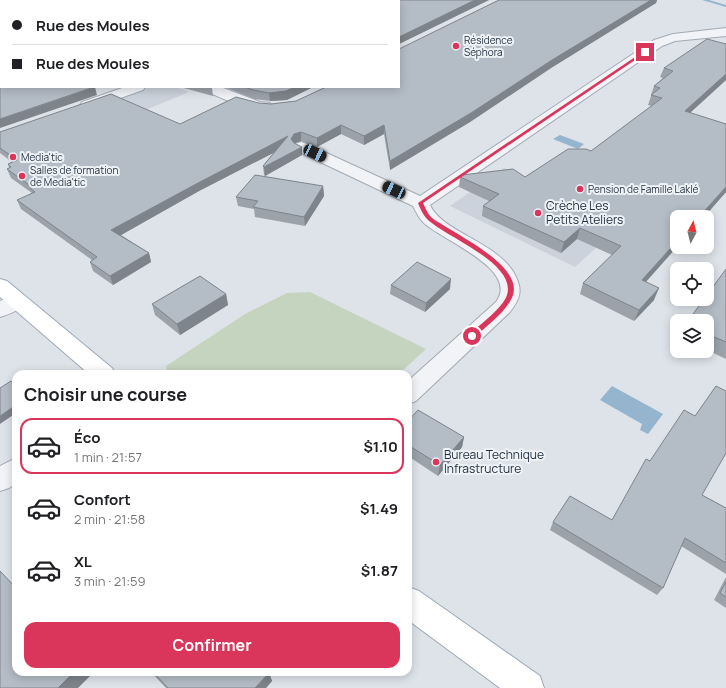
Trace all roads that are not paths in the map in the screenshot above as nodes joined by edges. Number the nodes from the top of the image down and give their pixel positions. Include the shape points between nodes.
1 (726, 32) edge
2 (135, 88) edge
3 (211, 88) edge
4 (276, 108) edge
5 (73, 110) edge
6 (302, 147) edge
7 (420, 203) junction
8 (0, 286) edge
9 (8, 306) edge
10 (98, 370) edge
11 (412, 391) edge
12 (12, 472) edge
13 (0, 480) edge
14 (412, 605) edge
15 (528, 688) edge

1 - 7 street via 673,38 658,43
2 - 5 street
3 - 4 street via 258,106
6 - 7 street
7 - 11 street via 428,218 503,269 510,286 510,295 503,307
8 - 9 main road
9 - 10 main road
12 - 13 street
14 - 15 main road

